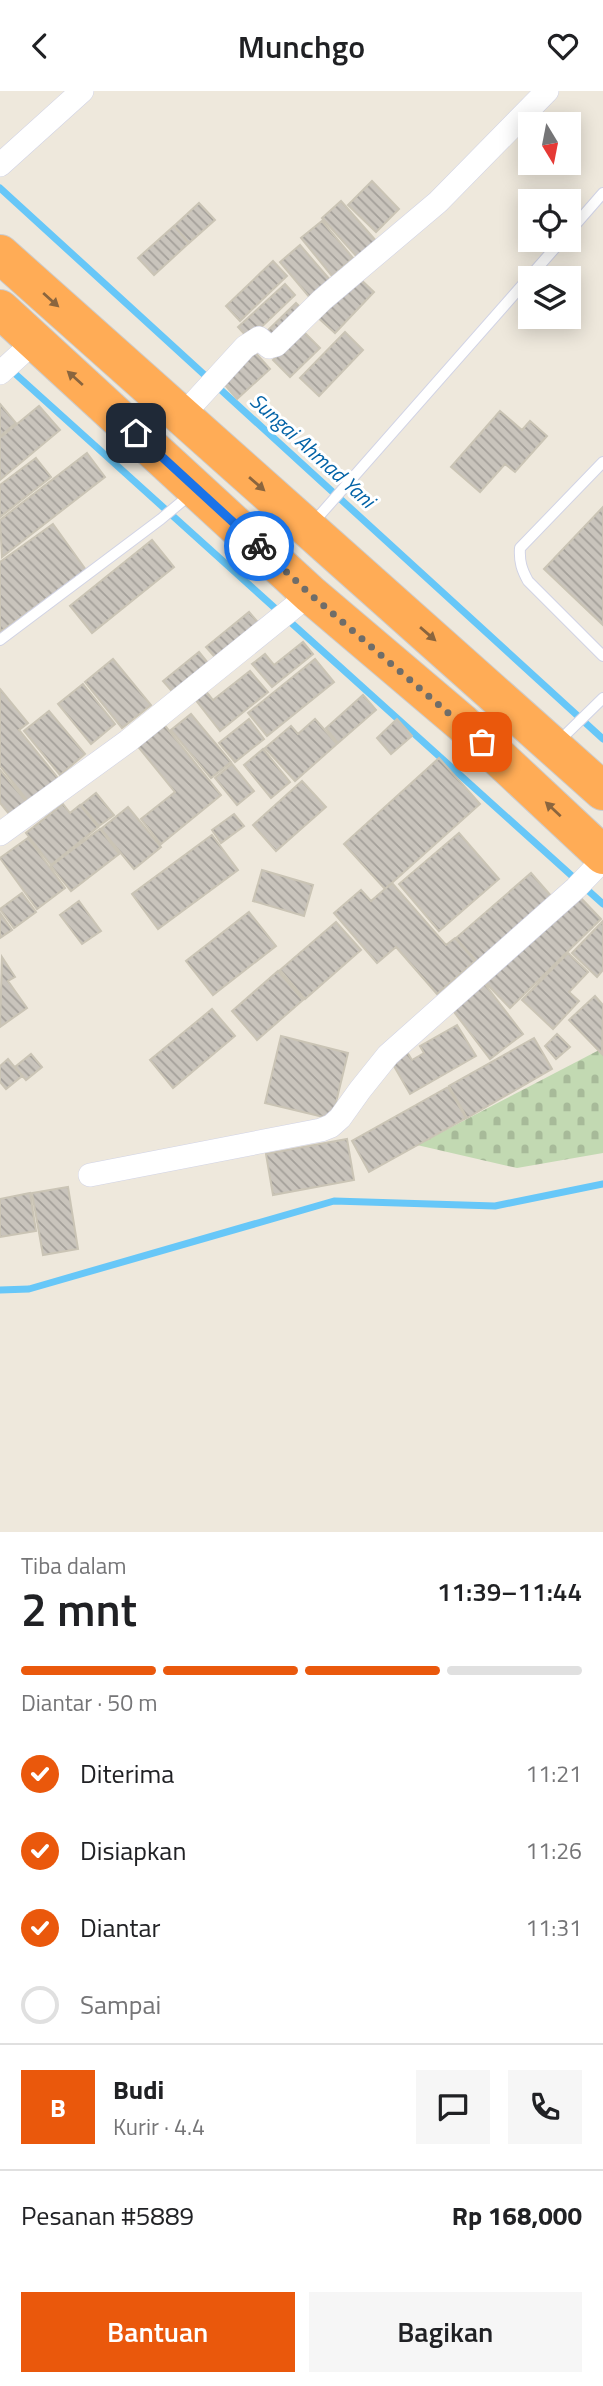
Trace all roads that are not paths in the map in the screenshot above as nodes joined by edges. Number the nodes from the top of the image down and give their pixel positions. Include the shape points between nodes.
1 (82, 91) edge
2 (547, 91) edge
3 (0, 165) edge
4 (603, 193) edge
5 (581, 218) edge
6 (551, 252) edge
7 (0, 254) edge
8 (0, 309) edge
9 (12, 362) edge
10 (193, 404) junction
11 (229, 459) junction
12 (603, 462) edge
13 (185, 498) junction
14 (318, 516) junction
15 (293, 608) junction
16 (0, 640) edge
17 (603, 656) edge
18 (494, 692) junction
19 (603, 698) edge
20 (462, 723) junction
21 (564, 737) junction
22 (602, 788) edge
23 (0, 834) edge
24 (592, 870) edge
25 (90, 1175) dead end

1 - 3 street
2 - 10 street via 438,202 276,345 269,347 259,338 245,348
4 - 5 lane
6 - 14 lane
7 -> 10 highway
8 - 9 highway
13 -> 9 highway
10 - 11 highway
11 - 13 highway
11 -> 14 highway
12 - 17 lane via 520,548 519,558 528,581
13 - 15 highway
13 - 16 lane
14 -> 18 highway
15 - 20 highway
15 - 23 street via 128,741
18 - 20 highway
18 - 21 highway
19 - 21 lane
24 -> 20 highway
21 - 22 highway
24 - 25 street via 388,1055 331,1126

